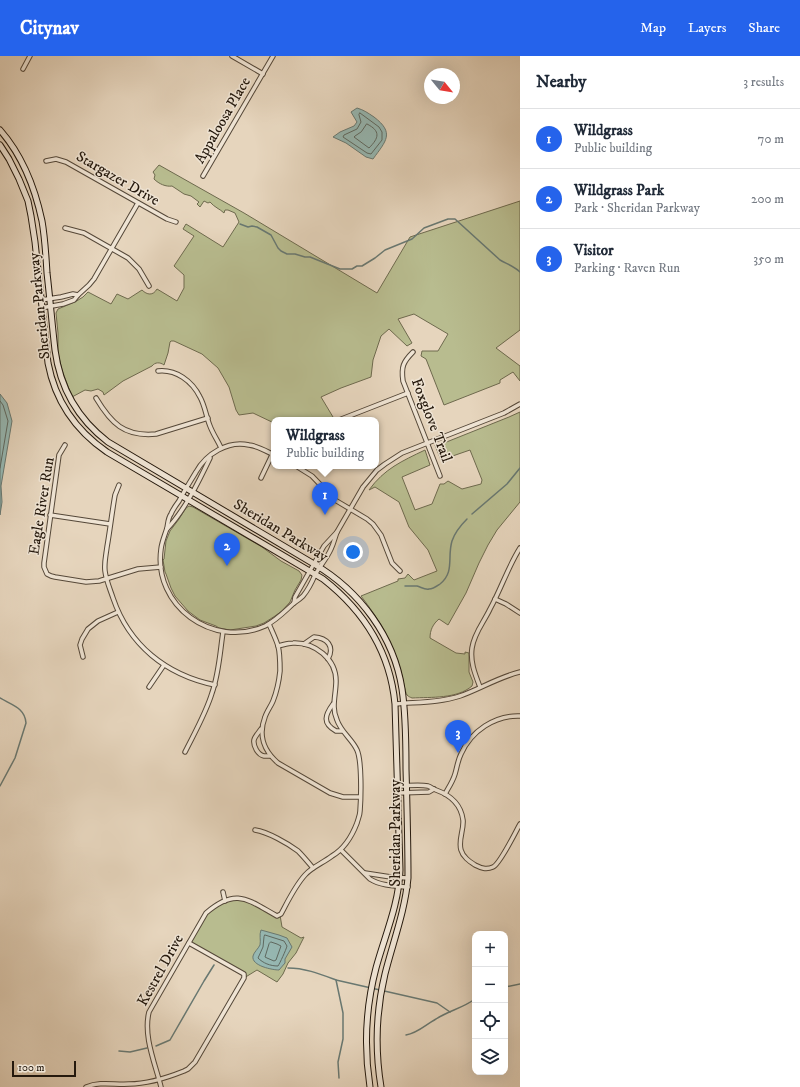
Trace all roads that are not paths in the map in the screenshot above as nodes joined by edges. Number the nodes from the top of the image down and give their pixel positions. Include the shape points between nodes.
1 (30, 56) edge
2 (232, 56) edge
3 (273, 56) edge
4 (23, 69) dead end
5 (263, 74) junction
6 (0, 130) edge
7 (0, 144) edge
8 (46, 161) dead end
9 (203, 176) dead end
10 (138, 203) junction
11 (176, 222) dead end
12 (66, 228) dead end
13 (111, 249) junction
14 (149, 286) dead end
15 (78, 295) junction
16 (50, 299) junction
17 (41, 300) junction
18 (51, 307) junction
19 (42, 308) junction
20 (413, 352) dead end
21 (158, 371) dead end
22 (408, 393) junction
23 (96, 398) dead end
24 (520, 404) edge
25 (347, 417) edge
26 (208, 418) junction
27 (427, 443) junction
28 (65, 445) dead end
29 (221, 448) junction
30 (271, 454) edge
31 (211, 456) junction
32 (271, 459) edge
33 (379, 468) edge
34 (301, 469) edge
35 (378, 469) edge
36 (440, 476) dead end
37 (261, 478) dead end
38 (119, 485) dead end
39 (186, 488) junction
40 (192, 492) junction
41 (182, 496) junction
42 (188, 500) junction
43 (350, 509) junction
44 (50, 515) junction
45 (110, 524) junction
46 (166, 530) junction
47 (337, 532) junction
48 (520, 548) edge
49 (314, 564) junction
50 (161, 567) junction
51 (320, 567) junction
52 (310, 571) junction
53 (400, 571) dead end
54 (316, 575) junction
55 (106, 579) junction
56 (495, 599) junction
57 (294, 603) junction
58 (118, 612) junction
59 (520, 613) edge
60 (269, 624) junction
61 (223, 632) junction
62 (304, 644) junction
63 (278, 646) junction
64 (84, 657) dead end
65 (328, 659) junction
66 (164, 665) junction
67 (520, 672) edge
68 (215, 685) junction
69 (149, 687) dead end
70 (480, 687) junction
71 (403, 703) junction
72 (333, 704) junction
73 (395, 704) junction
74 (520, 716) edge
75 (262, 728) junction
76 (342, 730) junction
77 (185, 752) dead end
78 (270, 756) junction
79 (398, 786) junction
80 (407, 786) junction
81 (434, 789) junction
82 (398, 793) junction
83 (407, 793) junction
84 (445, 794) junction
85 (360, 797) junction
86 (520, 824) edge
87 (255, 830) dead end
88 (341, 850) junction
89 (313, 868) junction
90 (365, 873) junction
91 (400, 878) junction
92 (408, 878) junction
93 (399, 886) junction
94 (408, 887) junction
95 (223, 892) dead end
96 (225, 901) junction
97 (189, 942) junction
98 (159, 1079) junction
99 (86, 1087) edge
100 (161, 1087) edge
101 (370, 1087) edge
102 (381, 1087) edge

1 - 4 street
2 - 5 street
3 - 5 street, Appaloosa Place
5 - 9 street, Appaloosa Place
6 - 16 main road, Sheridan Parkway via 23,164 36,198 43,229
7 - 17 main road, Sheridan Parkway via 20,179 30,208
8 - 10 street, Stargazer Drive via 56,159 66,162
10 - 11 street, Stargazer Drive via 167,220
10 - 13 street
12 - 13 street via 84,233
13 - 14 street via 133,263
13 - 15 street via 94,279
15 - 16 street
15 - 18 street via 74,300
16 - 17 street
16 - 18 main road, Sheridan Parkway
17 - 19 main road, Sheridan Parkway
18 - 19 street
18 - 39 main road, Sheridan Parkway via 59,372 80,414 108,442
19 - 41 main road, Sheridan Parkway via 49,370 57,394 70,416 100,447
20 - 22 street, Foxglove Trail via 404,361 402,368 403,381
21 - 26 street via 172,372 192,385 201,397
22 - 25 street
22 - 27 street, Foxglove Trail
23 - 26 street via 110,419 121,428 134,433 156,434
24 - 27 street via 504,413
26 - 29 street
27 - 33 street via 402,453
27 - 36 street, Foxglove Trail
28 - 44 street, Eagle River Run via 59,455
29 - 30 street via 235,444 249,445
29 - 31 street
31 - 39 street via 198,469
31 - 40 street
32 - 37 street
34 - 43 street via 312,476 335,500
35 - 43 street via 363,487
38 - 45 street
39 - 40 main road, Sheridan Parkway
39 - 41 street
40 - 42 street
40 - 49 main road, Sheridan Parkway
41 - 42 main road, Sheridan Parkway
41 - 46 street via 170,514
42 - 46 street
42 - 52 main road, Sheridan Parkway
43 - 47 street
43 - 53 street via 377,530 392,563
44 - 45 street
44 - 55 street, Eagle River Run via 44,563 48,574 86,582
45 - 55 street
46 - 50 street via 162,541
47 - 49 street via 324,546
47 - 51 street
48 - 56 street
49 - 51 main road, Sheridan Parkway
49 - 52 street
50 - 55 street, Eagle River Run via 129,571
50 - 61 street via 167,590 181,610 204,626
51 - 54 street
51 - 71 main road, Sheridan Parkway via 349,589 381,631 395,660
52 - 54 main road, Sheridan Parkway
52 - 57 street
54 - 57 street via 304,594
54 - 73 main road, Sheridan Parkway via 346,599 372,632 392,680
55 - 58 street
56 - 59 street
56 - 70 street via 476,634 472,649 472,665
57 - 60 street
58 - 64 street via 98,621 88,629 80,645
58 - 66 street via 138,642
60 - 61 street via 249,631
60 - 63 street
61 - 68 street
62 - 63 street
62 - 65 street via 321,651
62 - 65 street via 314,637 323,639 330,646
63 - 75 street via 278,687
65 - 72 street via 335,672
66 - 68 street via 184,676
66 - 69 street
67 - 70 street
68 - 77 street
70 - 71 street via 450,699
71 - 73 street
71 - 80 main road, Sheridan Parkway
72 - 76 street
72 - 76 street via 327,714 327,722 336,731
73 - 79 main road, Sheridan Parkway
74 - 84 street via 494,721 475,734 465,745 455,775
75 - 78 street via 262,737
75 - 78 street via 255,738 255,747 261,755
76 - 85 street via 358,751
78 - 85 street via 330,792 343,797
79 - 80 street
79 - 82 main road, Sheridan Parkway
80 - 81 street via 430,786
80 - 83 main road, Sheridan Parkway
81 - 83 street via 429,792
81 - 84 street
82 - 83 street
82 - 91 main road, Sheridan Parkway
83 - 92 main road, Sheridan Parkway
84 - 86 street via 455,801 462,814 461,852 465,858 481,868 492,867 498,862
85 - 88 street via 358,822
87 - 89 street via 263,831 290,846
88 - 89 street, Kestrel Drive
88 - 90 street
89 - 96 street, Kestrel Drive via 305,874 281,914 277,916 250,901 236,898
90 - 91 street
90 - 93 street via 375,882
91 - 92 street
91 - 93 main road, Sheridan Parkway
92 - 94 main road, Sheridan Parkway
93 - 94 street
93 - 101 main road, Sheridan Parkway via 371,992 367,1054
94 - 102 main road, Sheridan Parkway via 385,973 379,1012 377,1043
95 - 96 street
96 - 97 street, Kestrel Drive via 218,903 206,913
97 - 98 street, Kestrel Drive via 149,1012 147,1027
97 - 98 street via 244,974 244,978 195,1062 184,1071
98 - 99 street via 130,1084 100,1083
98 - 100 street, Kestrel Drive

